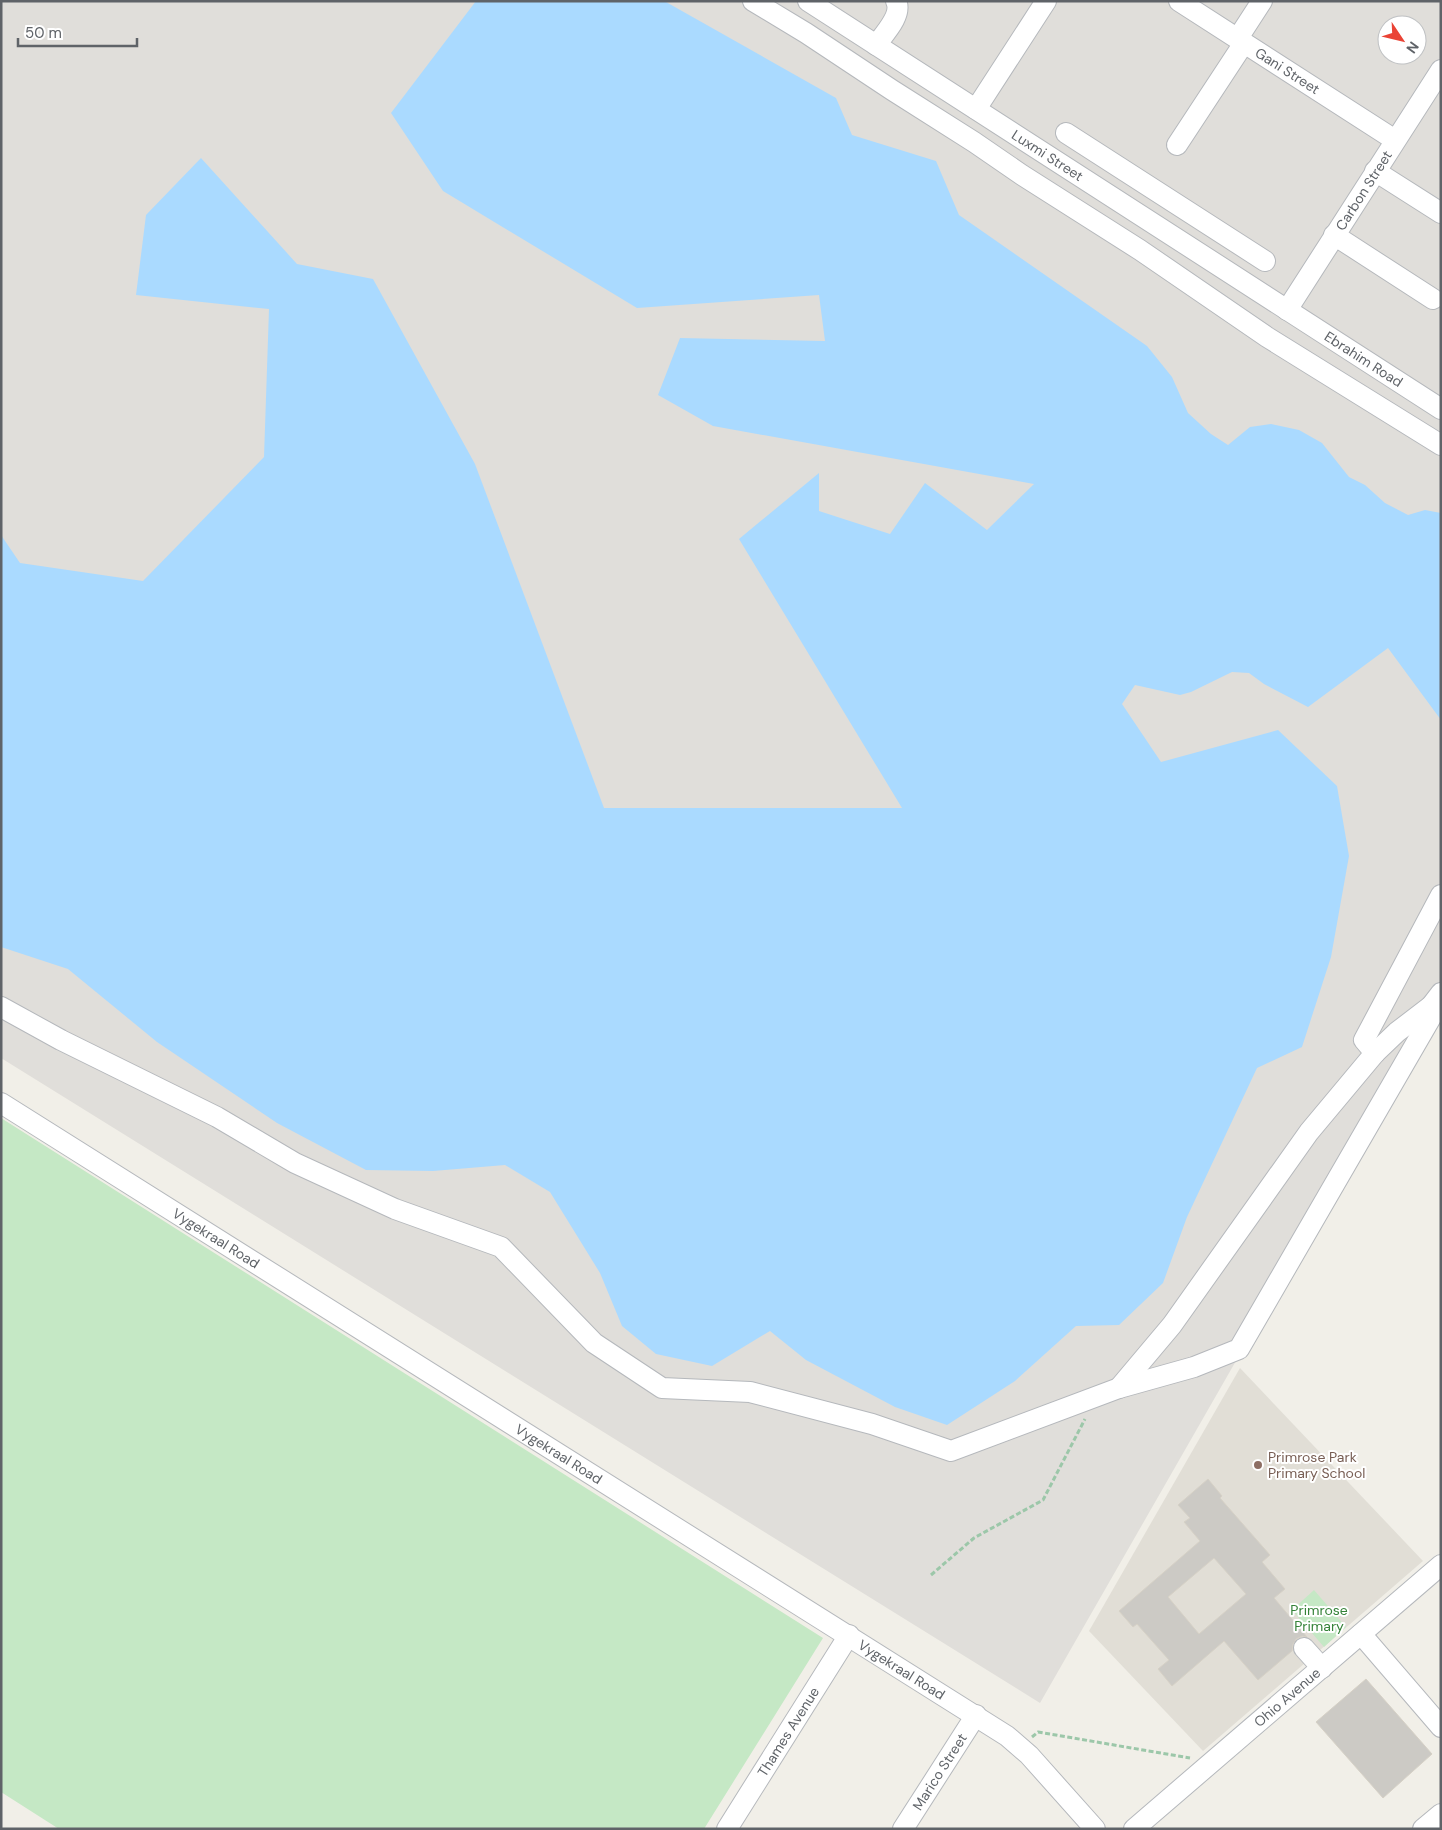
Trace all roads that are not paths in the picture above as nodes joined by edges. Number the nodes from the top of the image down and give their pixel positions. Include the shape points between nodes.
1 (753, 1) edge
2 (808, 1) edge
3 (896, 1) edge
4 (1046, 1) edge
5 (1180, 1) edge
6 (1262, 1) edge
7 (1241, 40) junction
8 (876, 45) junction
9 (1441, 70) edge
10 (976, 109) junction
11 (1066, 133) dead end
12 (1394, 140) junction
13 (1177, 145) dead end
14 (1375, 171) junction
15 (1150, 188) junction
16 (1135, 212) junction
17 (1441, 213) edge
18 (1334, 235) junction
19 (1265, 260) dead end
20 (1433, 299) dead end
21 (1287, 310) junction
22 (1441, 409) edge
23 (1441, 445) edge
24 (1441, 896) edge
25 (1436, 999) edge
26 (1, 1007) edge
27 (1375, 1053) junction
28 (1, 1103) edge
29 (1119, 1388) junction
30 (1441, 1565) edge
31 (1361, 1634) junction
32 (849, 1635) junction
33 (1304, 1648) dead end
34 (1322, 1668) junction
35 (976, 1715) junction
36 (1441, 1727) edge
37 (1441, 1814) edge
38 (727, 1829) edge
39 (903, 1829) edge
40 (1095, 1829) edge
41 (1134, 1829) edge
42 (1423, 1829) edge

1 - 23 street via 1140,250 1267,337
2 - 8 street, Luxmi Street
3 - 8 street via 898,9 894,19
4 - 10 street
5 - 7 street, Gani Street
6 - 7 street
7 - 12 street, Gani Street
7 - 13 street
8 - 10 street, Luxmi Street
9 - 12 street, Carbon Street
10 - 16 street, Luxmi Street
11 - 15 street
12 - 14 street, Carbon Street
14 - 17 street
14 - 18 street, Carbon Street
15 - 16 street
15 - 19 street
16 - 21 street, Luxmi Street
18 - 20 street
18 - 21 street, Carbon Street
21 - 22 street, Ebrahim Road
24 - 27 street via 1364,1040
25 - 27 street
25 - 29 street via 1433,1014 1239,1349 1194,1367
26 - 29 street via 216,1117 296,1163 396,1209 501,1246 594,1343 662,1388 750,1392 872,1424 951,1451
27 - 29 street via 1308,1132 1172,1325
28 - 32 street, Vygekraal Road
30 - 31 street, Ohio Avenue
31 - 34 street, Ohio Avenue
31 - 36 street
32 - 35 street, Vygekraal Road
32 - 38 street, Thames Avenue
33 - 34 street
34 - 41 street, Ohio Avenue
35 - 39 street, Marico Street
35 - 40 street, Vygekraal Road via 1020,1746
37 - 42 street

